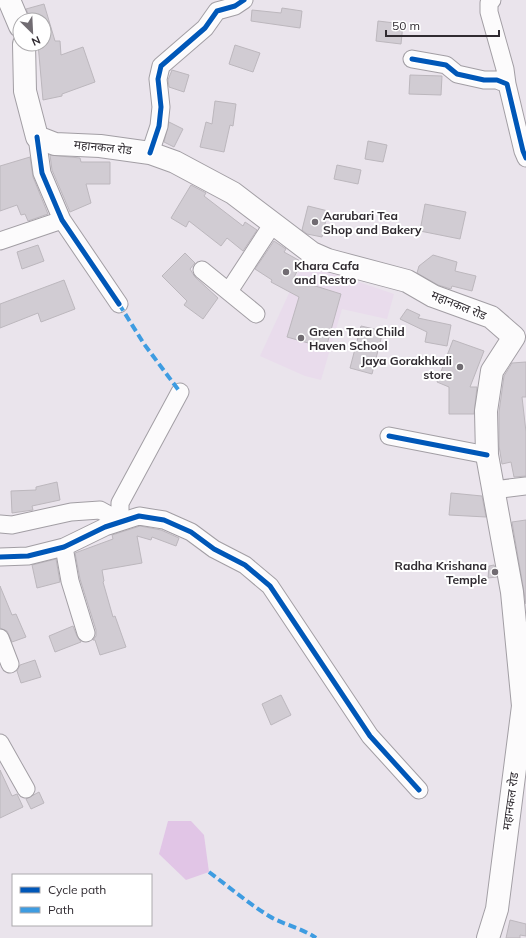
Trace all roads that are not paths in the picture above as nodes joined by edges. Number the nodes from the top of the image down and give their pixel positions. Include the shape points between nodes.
1 (9, 0) edge
2 (244, 0) edge
3 (490, 1) edge
4 (14, 12) edge
5 (24, 52) edge
6 (412, 59) dead end
7 (507, 84) junction
8 (37, 138) junction
9 (150, 153) junction
10 (526, 158) edge
11 (62, 220) junction
12 (274, 222) junction
13 (0, 241) edge
14 (202, 270) dead end
15 (229, 291) junction
16 (119, 304) dead end
17 (256, 314) dead end
18 (520, 333) edge
19 (180, 392) dead end
20 (388, 436) dead end
21 (487, 455) junction
22 (526, 486) edge
23 (493, 490) junction
24 (120, 522) junction
25 (0, 524) edge
26 (64, 547) junction
27 (0, 557) edge
28 (86, 633) dead end
29 (0, 638) edge
30 (10, 664) dead end
31 (0, 743) edge
32 (26, 789) dead end
33 (419, 790) dead end
34 (488, 938) edge

1 - 4 main road
2 - 9 street via 235,6 217,11 204,28 160,66 159,126
3 - 7 street via 489,12
5 - 8 main road via 25,90
6 - 7 street via 446,65 456,74 497,80
7 - 10 street via 522,151
8 - 9 main road, महानकल रोड via 55,144 100,146
8 - 11 street via 42,173
9 - 12 main road, महानकल रोड via 203,176
11 - 13 street
11 - 16 street
12 - 15 street
12 - 18 main road, महानकल रोड via 312,253 328,260 407,281 433,296 491,317
14 - 15 street
15 - 17 street
18 - 21 main road, महानकल रोड via 492,371 486,411
19 - 24 street via 120,503
20 - 21 street
21 - 23 main road, महानकल रोड
22 - 23 street
23 - 34 main road, महानकल रोड via 512,592 523,706 497,909
24 - 25 street via 100,510 71,512 12,525
24 - 26 street
24 - 33 street via 139,516 164,520 191,532 245,565 270,586 370,736
26 - 27 street via 28,556
26 - 28 street via 70,581
29 - 30 street
31 - 32 street

